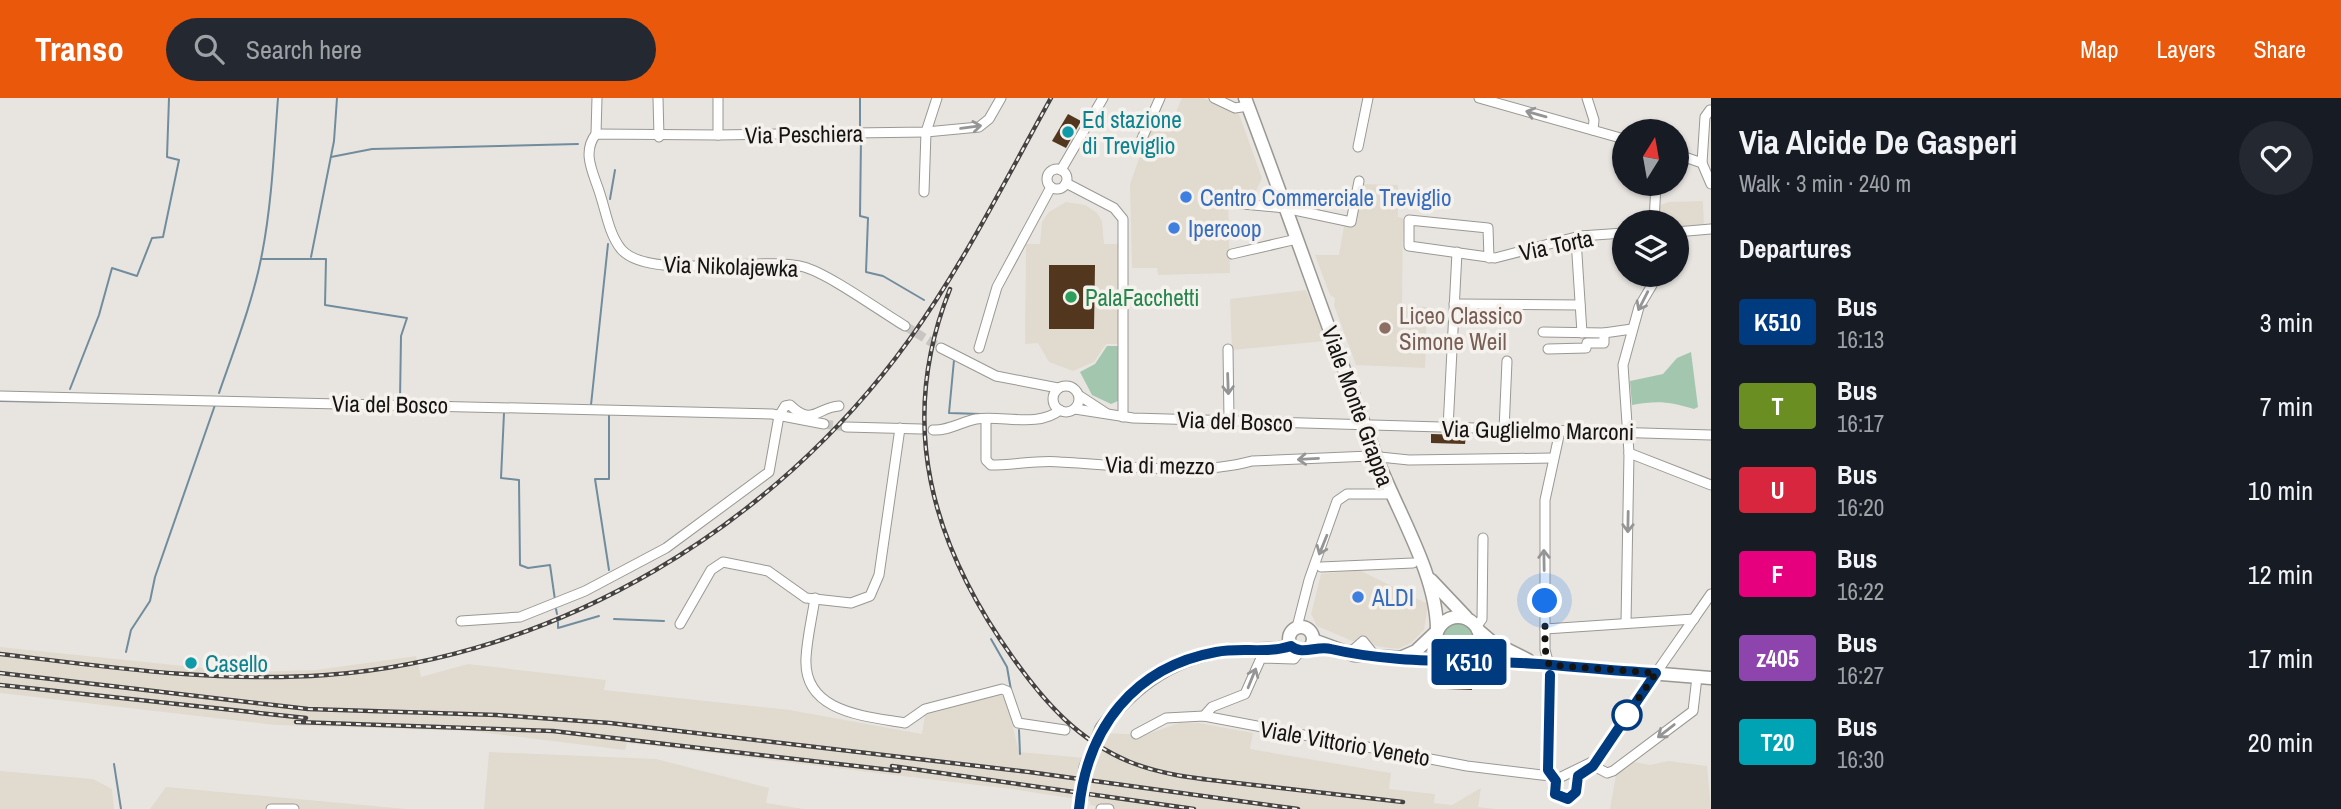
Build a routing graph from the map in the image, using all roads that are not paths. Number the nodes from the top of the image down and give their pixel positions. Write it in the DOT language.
graph roads {
  1 [pos="597,98"];
  2 [pos="658,98"];
  3 [pos="718,98"];
  4 [pos="937,98"];
  5 [pos="1001,98"];
  6 [pos="1103,98"];
  7 [pos="1160,98"];
  8 [pos="1214,98"];
  9 [pos="1368,98"];
  10 [pos="1479,98"];
  11 [pos="1587,98"];
  12 [pos="1246,102"];
  13 [pos="1710,110"];
  14 [pos="1593,130"];
  15 [pos="926,132"];
  16 [pos="718,135"];
  17 [pos="595,136"];
  18 [pos="659,136"];
  19 [pos="1612,136"];
  20 [pos="1140,143"];
  21 [pos="1358,147"];
  22 [pos="1689,158"];
  23 [pos="1702,163"];
  24 [pos="1061,170"];
  25 [pos="1359,181"];
  26 [pos="1066,183"];
  27 [pos="1711,184"];
  28 [pos="1051,187"];
  29 [pos="924,192"];
  30 [pos="1232,203"];
  31 [pos="1285,208"];
  32 [pos="1711,229"];
  33 [pos="1689,231"];
  34 [pos="1612,234"];
  35 [pos="1297,239"];
  36 [pos="1576,239"];
  37 [pos="1457,253"];
  38 [pos="1232,254"];
  39 [pos="1489,258"];
  40 [pos="1651,287"];
  41 [pos="1454,304"];
  42 [pos="1580,305"];
  43 [pos="905,326"];
  44 [pos="1632,329"];
  45 [pos="1543,332"];
  46 [pos="1582,332"];
  47 [pos="1604,333"];
  48 [pos="941,348"];
  49 [pos="979,348"];
  50 [pos="1228,349"];
  51 [pos="1548,349"];
  52 [pos="1507,361"];
  53 [pos="1034,385"];
  54 [pos="1058,388"];
  55 [pos="0,396"];
  56 [pos="1080,396"];
  57 [pos="1056,405"];
  58 [pos="839,406"];
  59 [pos="1075,409"];
  60 [pos="1106,413"];
  61 [pos="779,415"];
  62 [pos="1123,417"];
  63 [pos="986,419"];
  64 [pos="1229,420"];
  65 [pos="824,424"];
  66 [pos="1365,425"];
  67 [pos="846,426"];
  68 [pos="900,428"];
  69 [pos="1448,428"];
  70 [pos="921,429"];
  71 [pos="933,430"];
  72 [pos="1504,430"];
  73 [pos="1560,431"];
  74 [pos="1628,433"];
  75 [pos="1711,435"];
  76 [pos="1629,453"];
  77 [pos="1376,457"];
  78 [pos="1553,458"];
  79 [pos="1711,485"];
  80 [pos="1391,494"];
  81 [pos="1483,538"];
  82 [pos="1413,563"];
  83 [pos="1321,567"];
  84 [pos="1424,571"];
  85 [pos="1711,594"];
  86 [pos="815,598"];
  87 [pos="1694,619"];
  88 [pos="461,621"];
  89 [pos="680,624"];
  90 [pos="1626,624"];
  91 [pos="1475,626"];
  92 [pos="1545,629"];
  93 [pos="1437,631"];
  94 [pos="1297,643"];
  95 [pos="1396,659"];
  96 [pos="1456,661"];
  97 [pos="1543,664"];
  98 [pos="1656,673"];
  99 [pos="1704,677"];
  100 [pos="1204,716"];
  101 [pos="1065,730"];
  102 [pos="1136,734"];
  103 [pos="1594,763"];
  104 [pos="1557,778"];
  105 [pos="1577,789"];
  106 [pos="1079,805"];
  107 [pos="271,809"];
  108 [pos="294,809"];
  109 [pos="1101,809"];
  110 [pos="1109,809"];
  1 -- 17 [label="street, Via Nikolajewka"];
  2 -- 18 [label="street"];
  3 -- 16 [label="street"];
  4 -- 15 [label="street"];
  15 -- 5 [label="street, Via Peschiera, one-way"];
  6 -- 24 [label="street"];
  7 -- 20 [label="street"];
  8 -- 12 [label="street"];
  9 -- 21 [label="street"];
  14 -- 10 [label="street, one-way"];
  11 -- 14 [label="street"];
  12 -- 31 [label="main road, Viale Monte Grappa"];
  13 -- 23 [label="street"];
  14 -- 19 [label="street"];
  15 -- 16 [label="street, Via Peschiera"];
  15 -- 29 [label="street"];
  16 -- 18 [label="street, Via Peschiera"];
  17 -- 18 [label="street, Via Peschiera"];
  17 -- 43 [label="street, Via Nikolajewka"];
  22 -- 23 [label="street"];
  23 -- 27 [label="street"];
  24 -- 26 [label="street"];
  24 -- 28 [label="street"];
  25 -- 31 [label="street"];
  26 -- 28 [label="street"];
  26 -- 62 [label="street"];
  28 -- 49 [label="street"];
  30 -- 31 [label="street"];
  31 -- 35 [label="main road, Viale Monte Grappa"];
  32 -- 33 [label="street"];
  34 -- 36 [label="street, Via Torta"];
  35 -- 38 [label="street"];
  35 -- 66 [label="main road, Viale Monte Grappa"];
  36 -- 39 [label="street, Via Torta"];
  36 -- 42 [label="street"];
  37 -- 39 [label="street, Via Torta"];
  37 -- 39 [label="street, Via Torta"];
  37 -- 41 [label="street"];
  40 -- 44 [label="street, one-way"];
  41 -- 42 [label="street"];
  41 -- 69 [label="street"];
  42 -- 46 [label="street"];
  44 -- 47 [label="street"];
  44 -- 74 [label="street"];
  45 -- 46 [label="street"];
  46 -- 47 [label="street"];
  47 -- 51 [label="street"];
  48 -- 53 [label="street"];
  50 -- 64 [label="street, one-way"];
  52 -- 72 [label="street"];
  53 -- 54 [label="street"];
  53 -- 57 [label="street"];
  54 -- 56 [label="street, Via del Bosco"];
  54 -- 57 [label="street"];
  55 -- 61 [label="street, Via del Bosco"];
  56 -- 59 [label="street"];
  56 -- 60 [label="street, Via del Bosco"];
  57 -- 59 [label="street, Via del Bosco"];
  57 -- 63 [label="street"];
  58 -- 61 [label="street, Via del Bosco"];
  59 -- 60 [label="street, Via del Bosco"];
  60 -- 62 [label="street, Via del Bosco"];
  61 -- 65 [label="street, Via del Bosco"];
  61 -- 88 [label="street"];
  62 -- 64 [label="street, Via del Bosco"];
  63 -- 71 [label="street"];
  77 -- 63 [label="street, Via di mezzo, one-way"];
  64 -- 66 [label="street, Via del Bosco"];
  66 -- 69 [label="street, Via Guglielmo Marconi"];
  66 -- 77 [label="main road, Viale Monte Grappa"];
  67 -- 68 [label="street"];
  68 -- 70 [label="street"];
  68 -- 86 [label="street"];
  69 -- 72 [label="street, Via Guglielmo Marconi"];
  72 -- 73 [label="street, Via Guglielmo Marconi"];
  73 -- 74 [label="street, Via Guglielmo Marconi"];
  73 -- 78 [label="street"];
  74 -- 75 [label="street, Via Guglielmo Marconi"];
  74 -- 76 [label="street"];
  76 -- 79 [label="street"];
  76 -- 90 [label="street, one-way"];
  77 -- 78 [label="street, Via di mezzo"];
  77 -- 80 [label="main road, Viale Monte Grappa"];
  92 -- 78 [label="street, one-way"];
  80 -- 84 [label="main road, Viale Monte Grappa"];
  80 -- 94 [label="street, one-way"];
  81 -- 91 [label="street"];
  82 -- 83 [label="street"];
  84 -- 91 [label="main road, Viale Monte Grappa"];
  84 -- 93 [label="main road, Viale Monte Grappa"];
  85 -- 87 [label="street"];
  86 -- 89 [label="street"];
  86 -- 101 [label="street"];
  87 -- 90 [label="street"];
  87 -- 98 [label="street"];
  90 -- 92 [label="street"];
  91 -- 93 [label="main road"];
  91 -- 96 [label="main road"];
  91 -- 97 [label="main road, Viale Monte Grappa"];
  92 -- 97 [label="street"];
  93 -- 95 [label="main road"];
  93 -- 96 [label="main road"];
  94 -- 95 [label="main road, Viale Monte Grappa"];
  100 -- 94 [label="street, one-way"];
  94 -- 106 [label="main road, Viale Monte Grappa, bridge"];
  95 -- 96 [label="main road, Viale Monte Grappa"];
  96 -- 97 [label="main road, Viale Monte Grappa"];
  97 -- 98 [label="main road, Viale Monte Grappa"];
  97 -- 104 [label="street"];
  98 -- 99 [label="main road, Viale Monte Grappa"];
  98 -- 103 [label="street"];
  99 -- 103 [label="street, one-way"];
  100 -- 102 [label="street, Viale Vittorio Veneto"];
  100 -- 104 [label="street, Viale Vittorio Veneto"];
  103 -- 104 [label="street"];
  103 -- 105 [label="street"];
  104 -- 105 [label="street"];
  104 -- 105 [label="street"];
  107 -- 108 [label="street"];
  109 -- 110 [label="street"];
}
